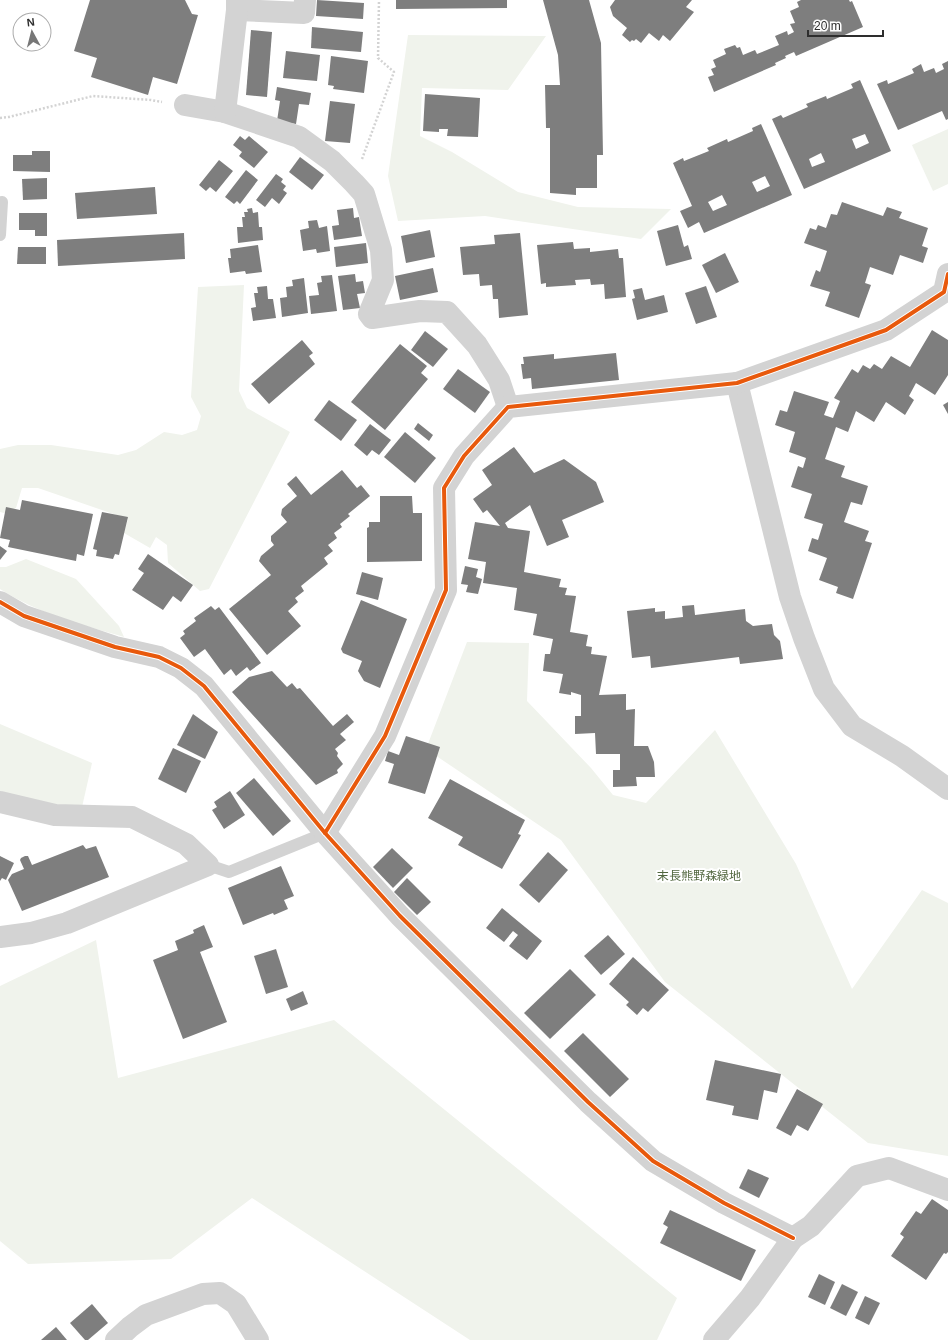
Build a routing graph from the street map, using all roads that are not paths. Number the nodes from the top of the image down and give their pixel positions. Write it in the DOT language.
graph roads {
  1 [pos="305,0"];
  2 [pos="237,5"];
  3 [pos="185,105"];
  4 [pos="225,112"];
  5 [pos="2,202"];
  6 [pos="0,235"];
  7 [pos="948,274"];
  8 [pos="737,382"];
  9 [pos="508,406"];
  10 [pos="0,602"];
  11 [pos="948,789"];
  12 [pos="0,802"];
  13 [pos="325,833"];
  14 [pos="208,865"];
  15 [pos="0,937"];
  16 [pos="948,1190"];
  17 [pos="793,1238"];
  18 [pos="116,1340"];
  19 [pos="258,1340"];
  20 [pos="714,1340"];
  1 -- 2 [label="street"];
  2 -- 4 [label="street"];
  3 -- 4 [label="street"];
  4 -- 9 [label="street"];
  5 -- 6 [label="lane"];
  7 -- 8 [label="street"];
  8 -- 9 [label="street"];
  8 -- 11 [label="street"];
  9 -- 13 [label="street"];
  10 -- 13 [label="street"];
  12 -- 14 [label="street"];
  13 -- 14 [label="lane"];
  13 -- 17 [label="street"];
  14 -- 15 [label="street"];
  16 -- 17 [label="street"];
  17 -- 20 [label="street"];
  18 -- 19 [label="street"];
}
